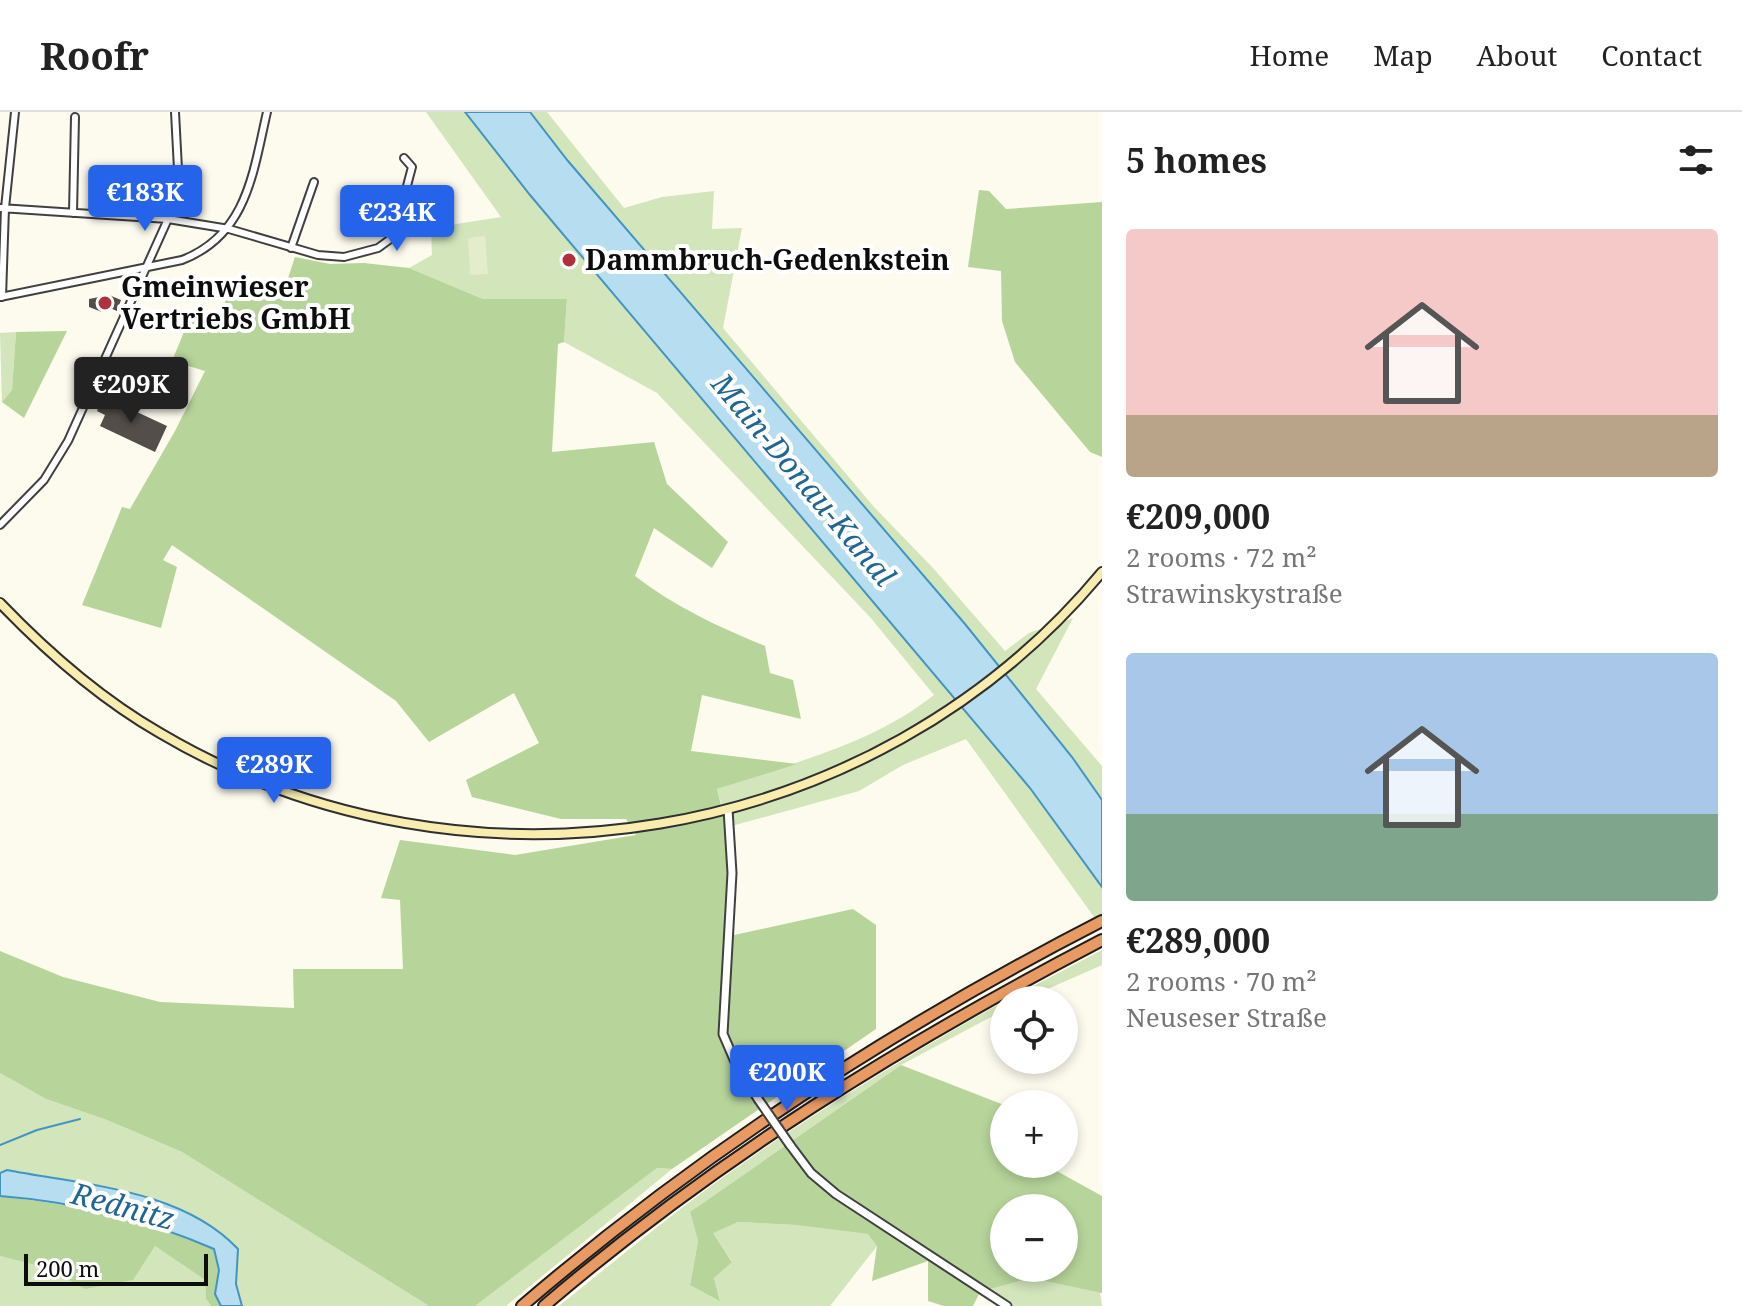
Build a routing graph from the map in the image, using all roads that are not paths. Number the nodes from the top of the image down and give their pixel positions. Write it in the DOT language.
graph roads {
  1 [pos="15,112"];
  2 [pos="175,112"];
  3 [pos="267,112"];
  4 [pos="75,117"];
  5 [pos="404,158"];
  6 [pos="314,182"];
  7 [pos="3,208"];
  8 [pos="73,213"];
  9 [pos="168,219"];
  10 [pos="229,229"];
  11 [pos="291,248"];
  12 [pos="146,267"];
  13 [pos="1,297"];
  14 [pos="0,525"];
  15 [pos="1102,572"];
  16 [pos="0,603"];
  17 [pos="728,809"];
  18 [pos="1102,921"];
  19 [pos="1102,940"];
  20 [pos="522,1306"];
  21 [pos="544,1306"];
  22 [pos="1007,1306"];
  1 -- 7 [label="street"];
  2 -- 9 [label="street"];
  3 -- 10 [label="street"];
  4 -- 8 [label="street"];
  5 -- 11 [label="street"];
  6 -- 11 [label="street"];
  7 -- 8 [label="street"];
  7 -- 13 [label="street"];
  8 -- 9 [label="street"];
  9 -- 10 [label="street"];
  9 -- 12 [label="street"];
  10 -- 11 [label="street"];
  10 -- 12 [label="street"];
  12 -- 13 [label="street"];
  12 -- 14 [label="street"];
  15 -- 17 [label="main road"];
  16 -- 17 [label="main road"];
  17 -- 22 [label="street, bridge"];
  18 -- 20 [label="highway"];
  19 -- 21 [label="highway"];
}
